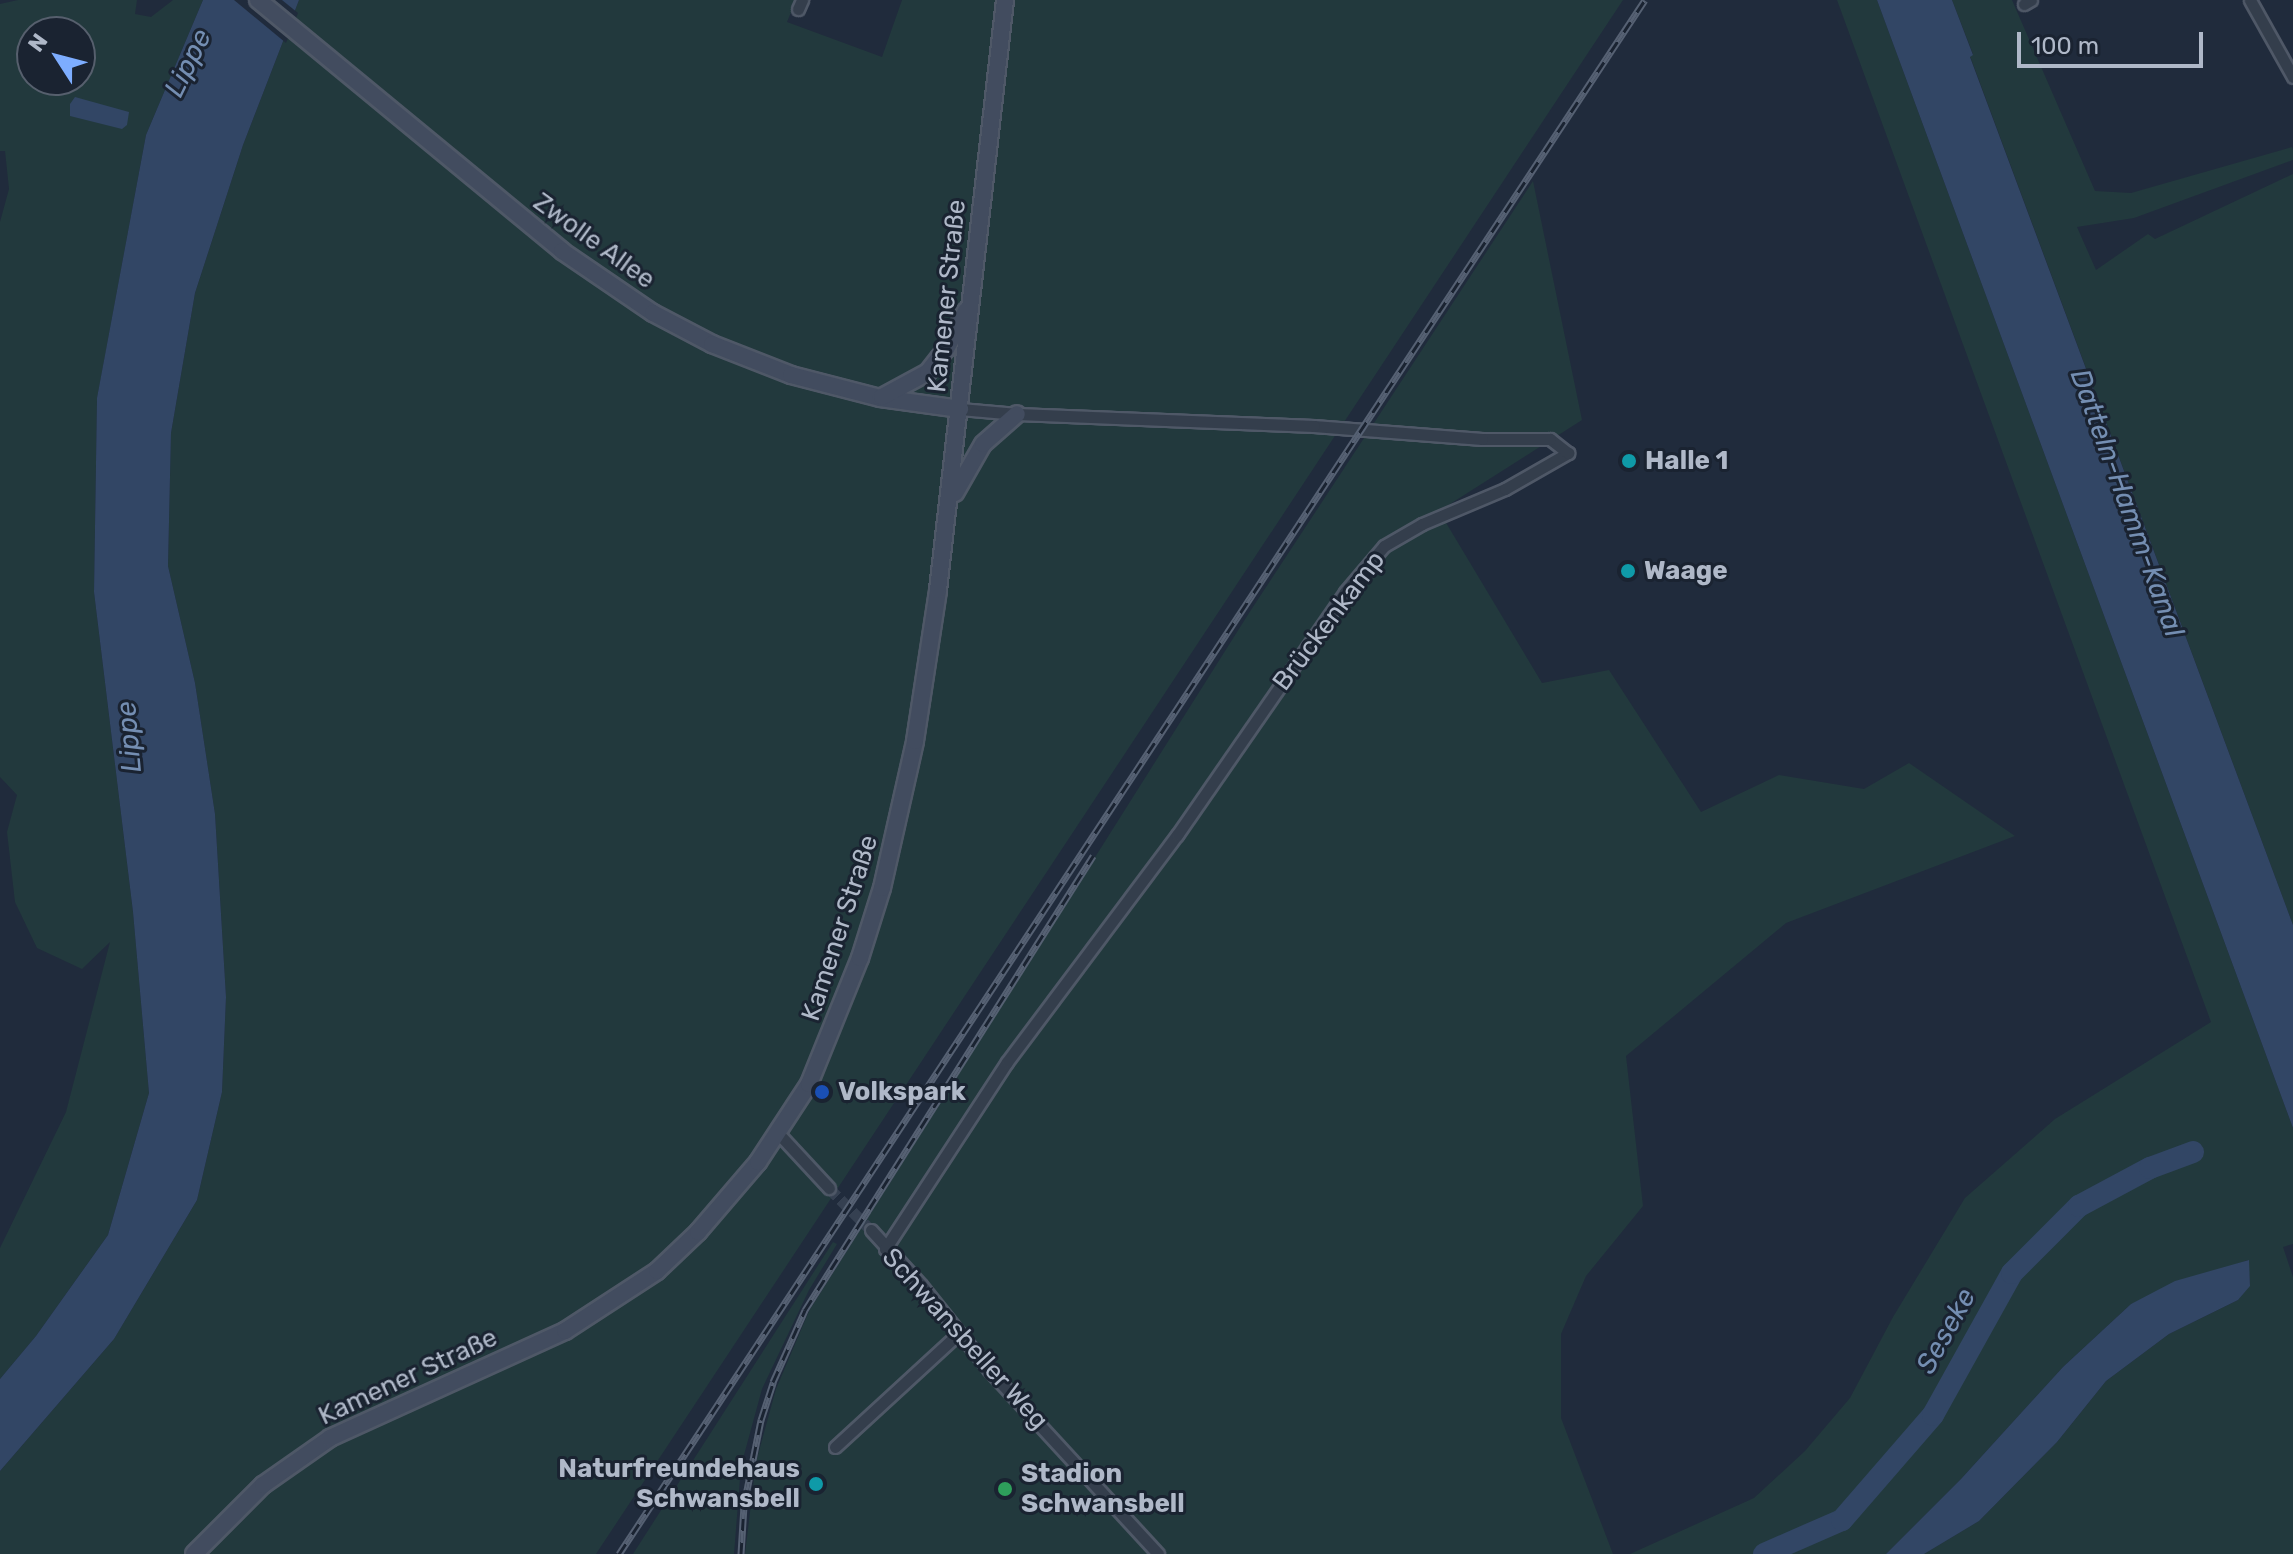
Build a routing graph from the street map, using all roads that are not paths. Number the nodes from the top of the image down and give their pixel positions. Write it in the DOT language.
graph roads {
  1 [pos="258,0"];
  2 [pos="1005,0"];
  3 [pos="2250,0"];
  4 [pos="2293,77"];
  5 [pos="970,303"];
  6 [pos="880,398"];
  7 [pos="960,409"];
  8 [pos="1017,414"];
  9 [pos="948,505"];
  10 [pos="778,1133"];
  11 [pos="829,1188"];
  12 [pos="871,1230"];
  13 [pos="885,1249"];
  14 [pos="958,1334"];
  15 [pos="835,1447"];
  16 [pos="194,1554"];
  17 [pos="1158,1554"];
  1 -- 6 [label="main road, Zwolle Allee"];
  2 -- 5 [label="main road, Kamener Straße"];
  3 -- 4 [label="street"];
  5 -- 6 [label="main road"];
  5 -- 7 [label="main road, Kamener Straße"];
  6 -- 7 [label="main road, Zwolle Allee"];
  7 -- 8 [label="street, Brückenkamp"];
  7 -- 9 [label="main road, Kamener Straße"];
  8 -- 9 [label="main road"];
  8 -- 13 [label="street, Brückenkamp"];
  9 -- 10 [label="main road, Kamener Straße"];
  10 -- 11 [label="street"];
  10 -- 16 [label="main road, Kamener Straße"];
  12 -- 13 [label="street, Schwansbeller Weg"];
  13 -- 14 [label="street, Schwansbeller Weg"];
  14 -- 15 [label="street"];
  14 -- 17 [label="street, Schwansbeller Weg"];
}
